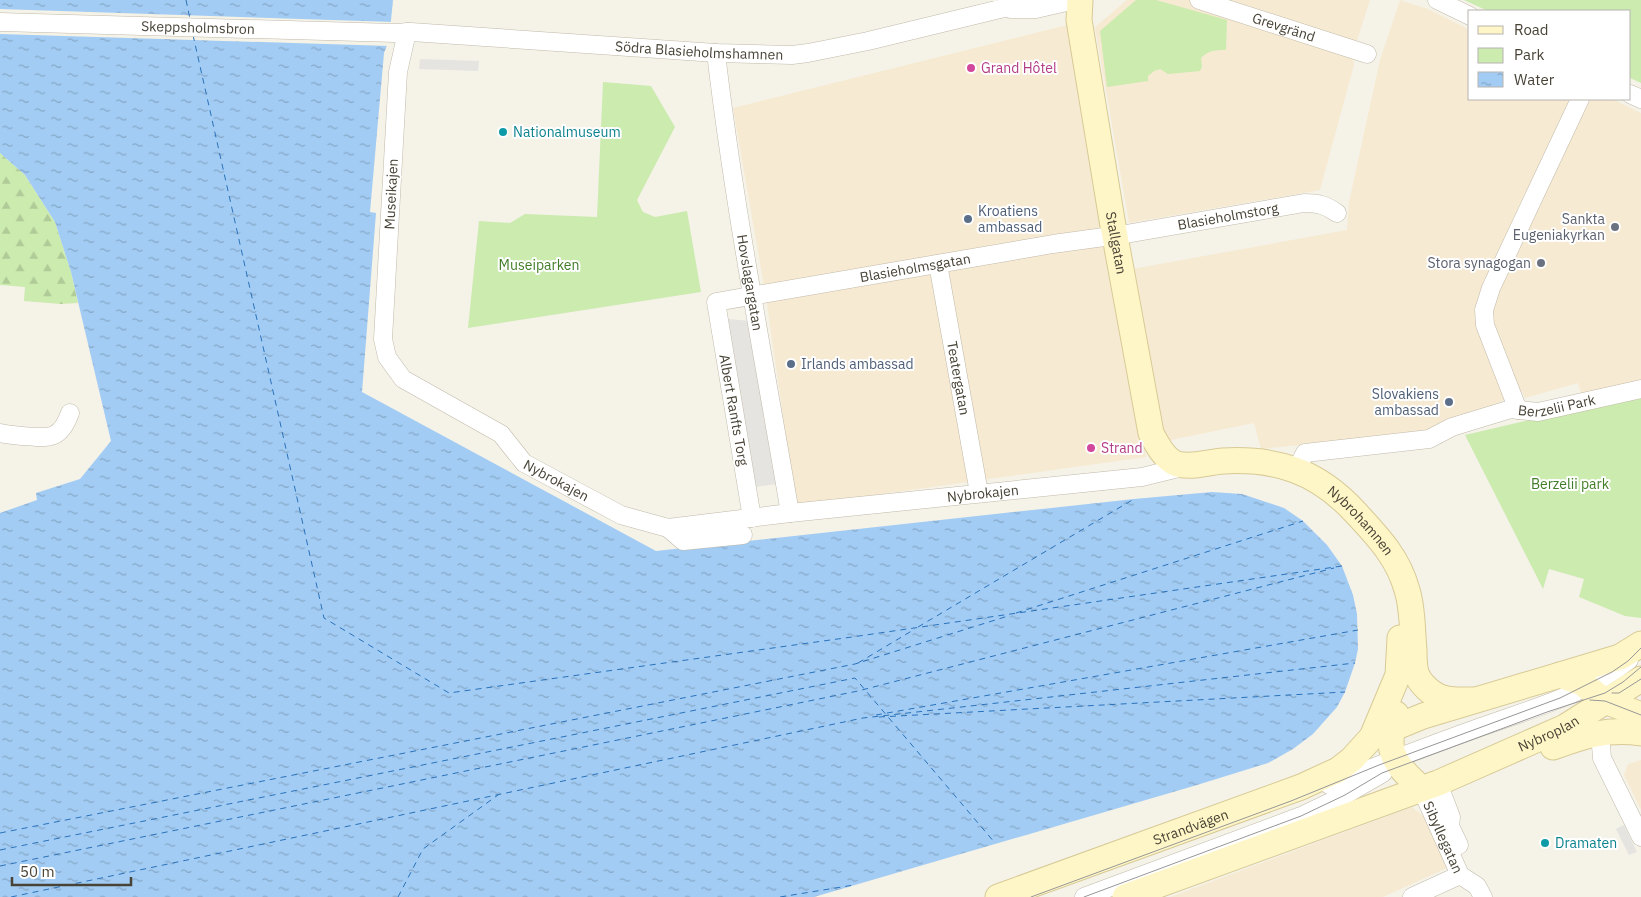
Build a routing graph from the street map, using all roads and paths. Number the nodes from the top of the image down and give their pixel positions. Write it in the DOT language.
graph roads {
  1 [pos="1025,0"];
  2 [pos="1076,0"];
  3 [pos="1080,0"];
  4 [pos="1199,0"];
  5 [pos="1437,0"];
  6 [pos="1000,9"];
  7 [pos="1468,15"];
  8 [pos="0,22"];
  9 [pos="401,33"];
  10 [pos="716,53"];
  11 [pos="1367,54"];
  12 [pos="1580,100"];
  13 [pos="1337,213"];
  14 [pos="1115,235"];
  15 [pos="938,264"];
  16 [pos="753,296"];
  17 [pos="716,302"];
  18 [pos="387,357"];
  19 [pos="1641,389"];
  20 [pos="1518,410"];
  21 [pos="70,413"];
  22 [pos="0,433"];
  23 [pos="1189,466"];
  24 [pos="1296,470"];
  25 [pos="979,493"];
  26 [pos="790,513"];
  27 [pos="752,518"];
  28 [pos="668,528"];
  29 [pos="1373,532"];
  30 [pos="743,535"];
  31 [pos="1641,646"];
  32 [pos="1641,667"];
  33 [pos="1641,679"];
  34 [pos="1584,690"];
  35 [pos="1473,700"];
  36 [pos="1641,715"];
  37 [pos="1383,732"];
  38 [pos="1600,732"];
  39 [pos="1641,733"];
  40 [pos="1397,763"];
  41 [pos="1429,785"];
  42 [pos="1641,837"];
  43 [pos="1465,878"];
  44 [pos="998,897"];
  45 [pos="1031,897"];
  46 [pos="1084,897"];
  47 [pos="1125,897"];
  48 [pos="1412,897"];
  49 [pos="1483,897"];
  1 -- 6 [label="street, Södra Blasieholmshamnen"];
  2 -- 6 [label="street, Södra Blasieholmshamnen"];
  3 -- 14 [label="street, Stallgatan"];
  4 -- 11 [label="street, Grevgränd"];
  5 -- 7 [label="street"];
  6 -- 10 [label="street, Södra Blasieholmshamnen"];
  8 -- 9 [label="street, Skeppsholmsbron"];
  9 -- 10 [label="street, Södra Blasieholmshamnen"];
  9 -- 18 [label="street, Museikajen"];
  10 -- 16 [label="street, Hovslagargatan"];
  12 -- 20 [label="street"];
  13 -- 14 [label="street, Blasieholmstorg"];
  14 -- 15 [label="street, Blasieholmsgatan"];
  14 -- 23 [label="street, Stallgatan"];
  15 -- 16 [label="street, Blasieholmsgatan"];
  15 -- 25 [label="street, Teatergatan"];
  16 -- 17 [label="street, Blasieholmsgatan"];
  16 -- 26 [label="street, Hovslagargatan"];
  17 -- 27 [label="street, Albert Ranfts Torg"];
  18 -- 28 [label="street, Nybrokajen"];
  19 -- 20 [label="street, Berzelii Park"];
  20 -- 24 [label="street, Berzelii Park"];
  21 -- 22 [label="street"];
  23 -- 24 [label="street, Nybrokajen"];
  23 -- 25 [label="street, Nybrokajen"];
  24 -- 29 [label="street, Nybrohamnen"];
  25 -- 26 [label="street, Nybrokajen"];
  26 -- 27 [label="street, Nybrokajen"];
  27 -- 28 [label="street, Nybrokajen"];
  28 -- 30 [label="street, Nybrokajen"];
  29 -- 35 [label="street"];
  29 -- 37 [label="street, Nybrohamnen"];
  31 -- 34 [label="street"];
  32 -- 34 [label="street"];
  33 -- 34 [label="street"];
  34 -- 35 [label="street"];
  34 -- 36 [label="street"];
  34 -- 40 [label="street, Nybroplan"];
  34 -- 40 [label="street, Nybroplan"];
  34 -- 41 [label="street, Nybroplan"];
  35 -- 37 [label="street"];
  37 -- 40 [label="street, Nybrohamnen"];
  37 -- 44 [label="street, Strandvägen"];
  38 -- 39 [label="street, Nybroplan"];
  38 -- 41 [label="street, Nybroplan"];
  38 -- 42 [label="street"];
  40 -- 41 [label="street"];
  40 -- 45 [label="street, Strandvägen"];
  40 -- 46 [label="street, Strandvägen"];
  41 -- 43 [label="street, Sibyllegatan"];
  41 -- 47 [label="street"];
  43 -- 48 [label="street"];
  43 -- 49 [label="street, Sibyllegatan"];
}
